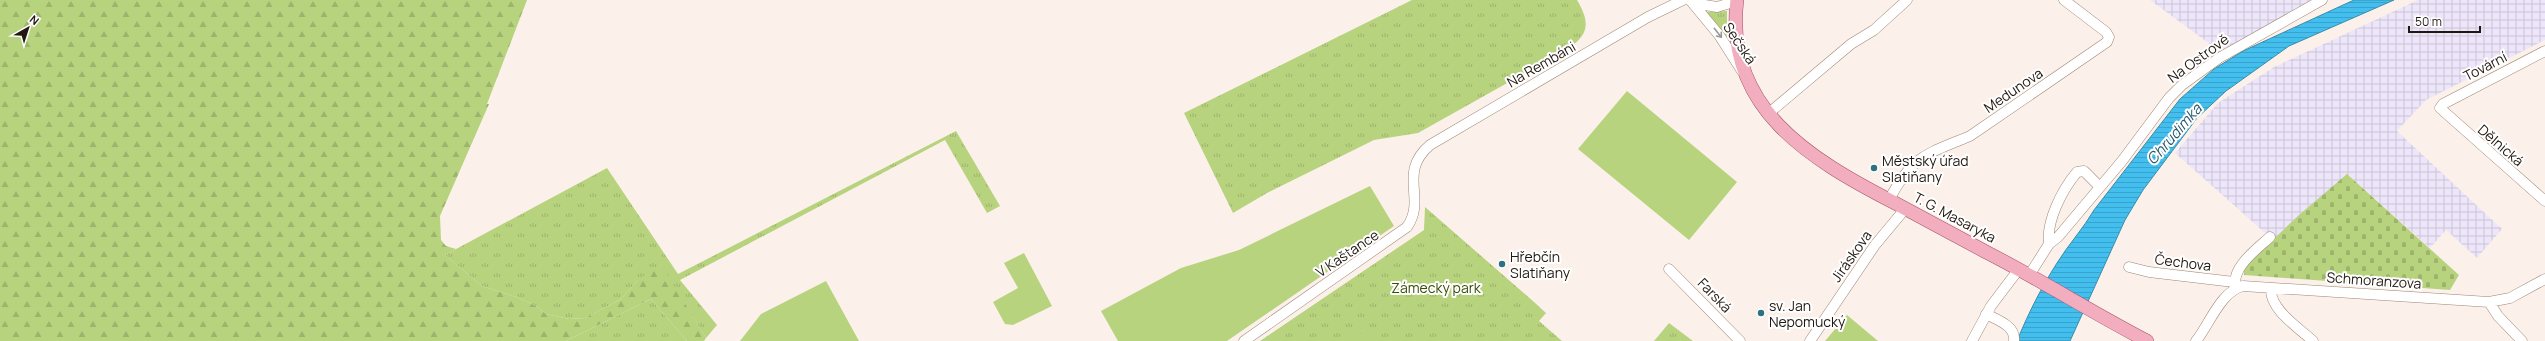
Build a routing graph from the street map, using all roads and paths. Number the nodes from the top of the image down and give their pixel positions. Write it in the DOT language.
graph roads {
  1 [pos="1682,0"];
  2 [pos="1737,0"];
  3 [pos="1907,0"];
  4 [pos="2064,0"];
  5 [pos="2322,0"];
  6 [pos="1691,2"];
  7 [pos="2545,51"];
  8 [pos="1760,100"];
  9 [pos="2440,108"];
  10 [pos="1769,113"];
  11 [pos="1418,159"];
  12 [pos="2100,187"];
  13 [pos="1889,200"];
  14 [pos="2545,202"];
  15 [pos="1906,209"];
  16 [pos="2270,237"];
  17 [pos="2049,244"];
  18 [pos="2129,267"];
  19 [pos="1669,269"];
  20 [pos="2028,273"];
  21 [pos="2545,280"];
  22 [pos="2235,285"];
  23 [pos="2271,288"];
  24 [pos="2489,302"];
  25 [pos="1986,314"];
  26 [pos="2211,320"];
  27 [pos="2116,324"];
  28 [pos="1244,341"];
  29 [pos="1740,341"];
  30 [pos="1810,341"];
  31 [pos="1972,341"];
  32 [pos="2014,341"];
  33 [pos="2138,341"];
  34 [pos="2147,341"];
  35 [pos="2196,341"];
  36 [pos="2201,341"];
  37 [pos="2313,341"];
  38 [pos="2522,341"];
  1 -- 11 [label="street, Na Rembáni"];
  2 -- 6 [label="street, Sečská"];
  2 -- 8 [label="main road, T. G. Masaryka"];
  3 -- 10 [label="street"];
  4 -- 13 [label="street, Medunova"];
  5 -- 12 [label="street, Na Ostrově"];
  6 -- 8 [label="street, Sečská, one-way"];
  7 -- 9 [label="street, Tovární"];
  8 -- 10 [label="main road, T. G. Masaryka"];
  9 -- 14 [label="street, Dělnická"];
  10 -- 13 [label="main road, T. G. Masaryka"];
  11 -- 28 [label="street, V Kaštance"];
  12 -- 17 [label="street, Na Ostrově"];
  12 -- 17 [label="street"];
  13 -- 15 [label="main road, T. G. Masaryka"];
  15 -- 20 [label="main road, T. G. Masaryka"];
  15 -- 30 [label="street, Jiráskova"];
  16 -- 22 [label="street"];
  17 -- 20 [label="street, Na Ostrově"];
  18 -- 22 [label="street, Čechova"];
  19 -- 29 [label="street, Farská"];
  20 -- 25 [label="street, Na Ostrově"];
  20 -- 27 [label="main road, T. G. Masaryka"];
  21 -- 24 [label="street, Schmoranzova"];
  22 -- 23 [label="street, Schmoranzova"];
  22 -- 26 [label="street"];
  23 -- 24 [label="street, Schmoranzova"];
  23 -- 37 [label="street"];
  24 -- 38 [label="street"];
  25 -- 31 [label="street, Na Ostrově"];
  25 -- 32 [label="street"];
  26 -- 35 [label="street"];
  26 -- 36 [label="street"];
  27 -- 33 [label="main road, T. G. Masaryka"];
  27 -- 34 [label="main road, T. G. Masaryka"];
}
